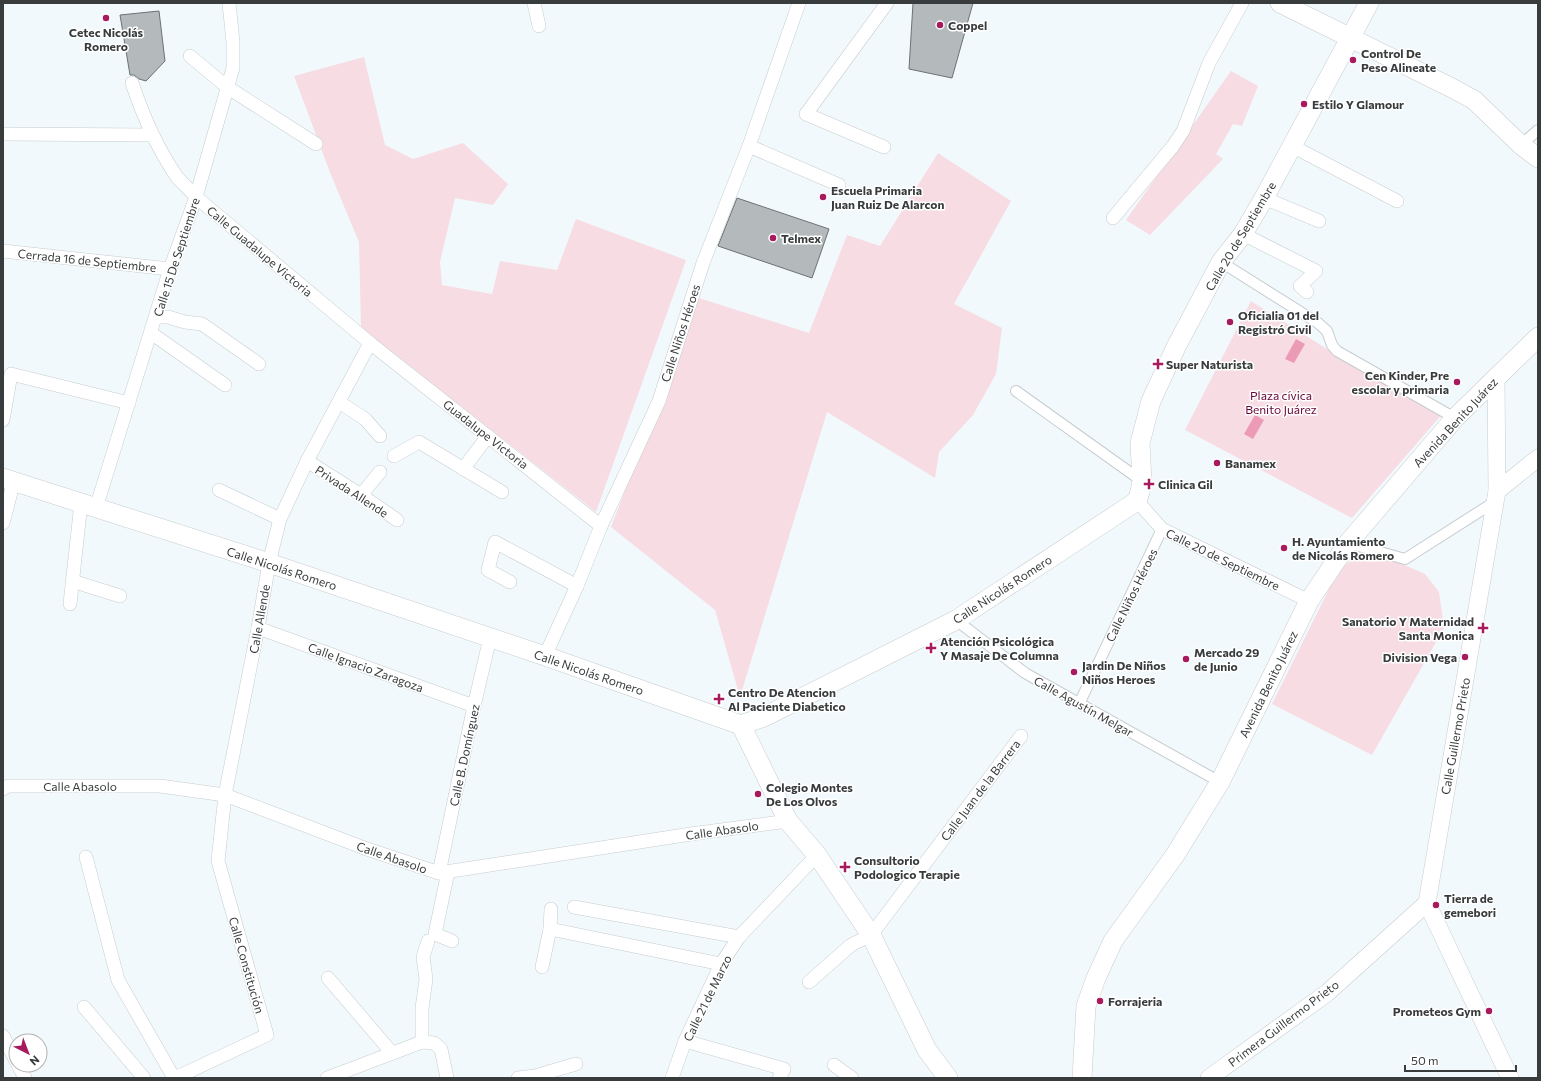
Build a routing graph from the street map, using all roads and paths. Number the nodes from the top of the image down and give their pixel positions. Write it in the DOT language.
graph roads {
  1 [pos="229,3"];
  2 [pos="534,3"];
  3 [pos="799,3"];
  4 [pos="887,3"];
  5 [pos="1242,3"];
  6 [pos="1280,3"];
  7 [pos="1369,3"];
  8 [pos="539,26"];
  9 [pos="1351,37"];
  10 [pos="190,56"];
  11 [pos="132,83"];
  12 [pos="228,87"];
  13 [pos="1538,130"];
  14 [pos="3,134"];
  15 [pos="152,135"];
  16 [pos="316,144"];
  17 [pos="1521,145"];
  18 [pos="749,146"];
  19 [pos="1292,146"];
  20 [pos="884,147"];
  21 [pos="1538,158"];
  22 [pos="839,185"];
  23 [pos="196,197"];
  24 [pos="1264,198"];
  25 [pos="1397,201"];
  26 [pos="1113,218"];
  27 [pos="1319,221"];
  28 [pos="1243,234"];
  29 [pos="3,251"];
  30 [pos="1221,262"];
  31 [pos="170,270"];
  32 [pos="1307,292"];
  33 [pos="156,317"];
  34 [pos="150,333"];
  35 [pos="1538,336"];
  36 [pos="370,343"];
  37 [pos="259,364"];
  38 [pos="1496,377"];
  39 [pos="225,386"];
  40 [pos="1016,391"];
  41 [pos="339,402"];
  42 [pos="129,403"];
  43 [pos="1455,418"];
  44 [pos="3,420"];
  45 [pos="380,436"];
  46 [pos="488,436"];
  47 [pos="394,456"];
  48 [pos="1538,458"];
  49 [pos="307,461"];
  50 [pos="463,469"];
  51 [pos="380,472"];
  52 [pos="9,479"];
  53 [pos="1142,481"];
  54 [pos="219,490"];
  55 [pos="502,492"];
  56 [pos="361,495"];
  57 [pos="1496,496"];
  58 [pos="1137,501"];
  59 [pos="88,505"];
  60 [pos="280,519"];
  61 [pos="397,520"];
  62 [pos="3,523"];
  63 [pos="601,526"];
  64 [pos="1162,529"];
  65 [pos="1348,543"];
  66 [pos="269,563"];
  67 [pos="72,581"];
  68 [pos="510,582"];
  69 [pos="577,586"];
  70 [pos="120,596"];
  71 [pos="1309,601"];
  72 [pos="70,604"];
  73 [pos="956,620"];
  74 [pos="258,628"];
  75 [pos="490,638"];
  76 [pos="545,656"];
  77 [pos="1079,704"];
  78 [pos="474,706"];
  79 [pos="741,725"];
  80 [pos="1021,736"];
  81 [pos="1220,782"];
  82 [pos="3,789"];
  83 [pos="225,795"];
  84 [pos="788,821"];
  85 [pos="817,855"];
  86 [pos="86,858"];
  87 [pos="444,873"];
  88 [pos="1427,903"];
  89 [pos="574,907"];
  90 [pos="551,909"];
  91 [pos="550,929"];
  92 [pos="871,935"];
  93 [pos="739,937"];
  94 [pos="428,941"];
  95 [pos="452,941"];
  96 [pos="721,964"];
  97 [pos="542,967"];
  98 [pos="328,978"];
  99 [pos="809,982"];
  100 [pos="84,1007"];
  101 [pos="3,1036"];
  102 [pos="685,1041"];
  103 [pos="422,1042"];
  104 [pos="8,1046"];
  105 [pos="392,1053"];
  106 [pos="576,1064"];
  107 [pos="834,1065"];
  108 [pos="144,1078"];
  109 [pos="174,1078"];
  110 [pos="327,1078"];
  111 [pos="447,1078"];
  112 [pos="518,1078"];
  113 [pos="672,1078"];
  114 [pos="779,1078"];
  115 [pos="852,1078"];
  116 [pos="948,1078"];
  117 [pos="1082,1078"];
  118 [pos="1209,1078"];
  119 [pos="1510,1078"];
  1 -- 12 [label="street, Calle 15 De Septiembre"];
  2 -- 8 [label="street"];
  3 -- 18 [label="street, Calle Niños Héroes"];
  4 -- 20 [label="street"];
  5 -- 26 [label="street"];
  6 -- 9 [label="main road"];
  7 -- 9 [label="main road, Calle 20 de Septiembre"];
  9 -- 17 [label="main road"];
  9 -- 19 [label="main road, Calle 20 de Septiembre"];
  10 -- 12 [label="street"];
  11 -- 15 [label="street, Calle Guadalupe Victoria"];
  12 -- 16 [label="street"];
  12 -- 23 [label="street, Calle 15 De Septiembre"];
  13 -- 17 [label="street"];
  14 -- 15 [label="street"];
  15 -- 23 [label="street, Calle Guadalupe Victoria"];
  17 -- 21 [label="main road"];
  18 -- 22 [label="street"];
  18 -- 63 [label="street, Calle Niños Héroes"];
  19 -- 24 [label="main road, Calle 20 de Septiembre"];
  19 -- 25 [label="street"];
  23 -- 31 [label="street, Calle 15 De Septiembre"];
  23 -- 36 [label="street, Calle Guadalupe Victoria"];
  24 -- 27 [label="street"];
  24 -- 28 [label="main road, Calle 20 de Septiembre"];
  28 -- 30 [label="main road, Calle 20 de Septiembre"];
  28 -- 32 [label="street"];
  29 -- 31 [label="street, Cerrada 16 de Septiembre"];
  30 -- 43 [label="street"];
  30 -- 53 [label="main road, Calle 20 de Septiembre"];
  31 -- 33 [label="street, Calle 15 De Septiembre"];
  33 -- 34 [label="street, Calle 15 De Septiembre"];
  33 -- 37 [label="street"];
  34 -- 39 [label="street"];
  34 -- 42 [label="street, Calle 15 De Septiembre"];
  35 -- 38 [label="main road, Avenida Benito Juárez"];
  36 -- 41 [label="street, Calle Allende"];
  36 -- 46 [label="street, Guadalupe Victoria"];
  38 -- 43 [label="main road, Avenida Benito Juárez"];
  38 -- 57 [label="street, Calle Guillermo Prieto"];
  40 -- 53 [label="street"];
  41 -- 45 [label="street"];
  41 -- 49 [label="street, Calle Allende"];
  42 -- 44 [label="street"];
  42 -- 59 [label="street, Calle 15 De Septiembre"];
  43 -- 65 [label="main road, Avenida Benito Juárez"];
  46 -- 50 [label="street"];
  46 -- 63 [label="street, Guadalupe Victoria"];
  47 -- 50 [label="street"];
  48 -- 57 [label="street"];
  49 -- 56 [label="street, Privada Allende"];
  49 -- 60 [label="street, Calle Allende"];
  50 -- 55 [label="street"];
  51 -- 56 [label="street"];
  52 -- 59 [label="main road, Calle Nicolás Romero"];
  52 -- 62 [label="street"];
  53 -- 58 [label="main road, Calle 20 de Septiembre"];
  54 -- 60 [label="street"];
  56 -- 61 [label="street, Privada Allende"];
  57 -- 65 [label="street"];
  57 -- 88 [label="street, Calle Guillermo Prieto"];
  58 -- 64 [label="street, Calle 20 de Septiembre"];
  58 -- 73 [label="main road, Calle Nicolás Romero"];
  59 -- 66 [label="main road, Calle Nicolás Romero"];
  59 -- 67 [label="street, Calle 15 De Septiembre"];
  60 -- 66 [label="street, Calle Allende"];
  63 -- 69 [label="street, Calle Niños Héroes"];
  64 -- 71 [label="street, Calle 20 de Septiembre"];
  64 -- 77 [label="street, Calle Niños Héroes"];
  65 -- 71 [label="main road, Avenida Benito Juárez"];
  66 -- 74 [label="street, Calle Allende"];
  66 -- 75 [label="main road, Calle Nicolás Romero"];
  67 -- 70 [label="street"];
  67 -- 72 [label="street, Calle 15 De Septiembre"];
  68 -- 69 [label="street"];
  69 -- 76 [label="street, Calle Niños Héroes"];
  71 -- 81 [label="main road, Avenida Benito Juárez"];
  73 -- 77 [label="street, Calle Agustín Melgar"];
  73 -- 79 [label="main road, Calle Nicolás Romero"];
  74 -- 78 [label="street, Calle Ignacio Zaragoza"];
  74 -- 83 [label="street, Calle Allende"];
  75 -- 76 [label="main road, Calle Nicolás Romero"];
  75 -- 78 [label="street, Calle B. Domínguez"];
  76 -- 79 [label="main road, Calle Nicolás Romero"];
  77 -- 81 [label="street, Calle Agustín Melgar"];
  78 -- 87 [label="street, Calle B. Domínguez"];
  79 -- 84 [label="main road"];
  80 -- 92 [label="street, Calle Juan de la Barrera"];
  81 -- 117 [label="main road, Avenida Benito Juárez"];
  82 -- 83 [label="street, Calle Abasolo"];
  83 -- 87 [label="street, Calle Abasolo"];
  83 -- 109 [label="street, Calle Constitución"];
  84 -- 85 [label="main road"];
  84 -- 87 [label="street, Calle Abasolo"];
  85 -- 92 [label="main road"];
  85 -- 93 [label="street, Calle 21 de Marzo"];
  86 -- 109 [label="street"];
  87 -- 95 [label="street, Calle B. Domínguez"];
  88 -- 118 [label="street, Primera Guillermo Prieto"];
  88 -- 119 [label="street"];
  89 -- 93 [label="street"];
  90 -- 91 [label="street"];
  91 -- 96 [label="street"];
  91 -- 97 [label="street"];
  92 -- 99 [label="street, Calle Juan de la Barrera"];
  92 -- 116 [label="main road"];
  93 -- 96 [label="street, Calle 21 de Marzo"];
  94 -- 103 [label="street"];
  96 -- 102 [label="street, Calle 21 de Marzo"];
  98 -- 105 [label="street"];
  100 -- 108 [label="street"];
  101 -- 104 [label="street"];
  102 -- 113 [label="street, Calle 21 de Marzo"];
  102 -- 114 [label="street"];
  103 -- 105 [label="street"];
  103 -- 111 [label="street"];
  105 -- 110 [label="street"];
  106 -- 112 [label="street"];
  107 -- 115 [label="street"];
}
